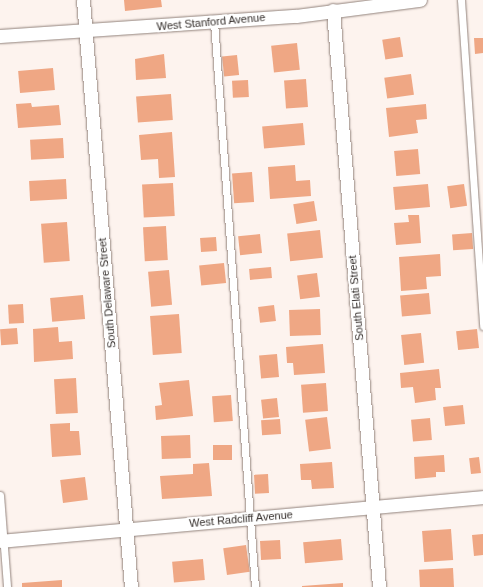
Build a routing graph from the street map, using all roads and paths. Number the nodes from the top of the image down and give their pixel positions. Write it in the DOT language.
graph roads {
  1 [pos="83,0"];
  2 [pos="420,0"];
  3 [pos="460,0"];
  4 [pos="333,10"];
  5 [pos="214,22"];
  6 [pos="86,31"];
  7 [pos="0,36"];
  8 [pos="483,326"];
  9 [pos="0,496"];
  10 [pos="483,497"];
  11 [pos="373,507"];
  12 [pos="250,518"];
  13 [pos="127,529"];
  14 [pos="2,540"];
  15 [pos="7,587"];
  16 [pos="131,587"];
  17 [pos="255,587"];
  18 [pos="379,587"];
  1 -- 6 [label="street, South Delaware Street"];
  2 -- 4 [label="street, West Stanford Avenue"];
  3 -- 8 [label="lane"];
  4 -- 5 [label="street, West Stanford Avenue"];
  4 -- 11 [label="street, South Elati Street"];
  5 -- 6 [label="street, West Stanford Avenue"];
  5 -- 12 [label="lane"];
  6 -- 7 [label="street, West Stanford Avenue"];
  6 -- 13 [label="street, South Delaware Street"];
  9 -- 14 [label="lane"];
  10 -- 11 [label="street, West Radcliff Avenue"];
  11 -- 12 [label="street, West Radcliff Avenue"];
  11 -- 18 [label="street, South Elati Street"];
  12 -- 13 [label="street, West Radcliff Avenue"];
  12 -- 17 [label="lane"];
  13 -- 14 [label="street, West Radcliff Avenue"];
  13 -- 16 [label="street, South Delaware Street"];
  14 -- 15 [label="lane"];
}
